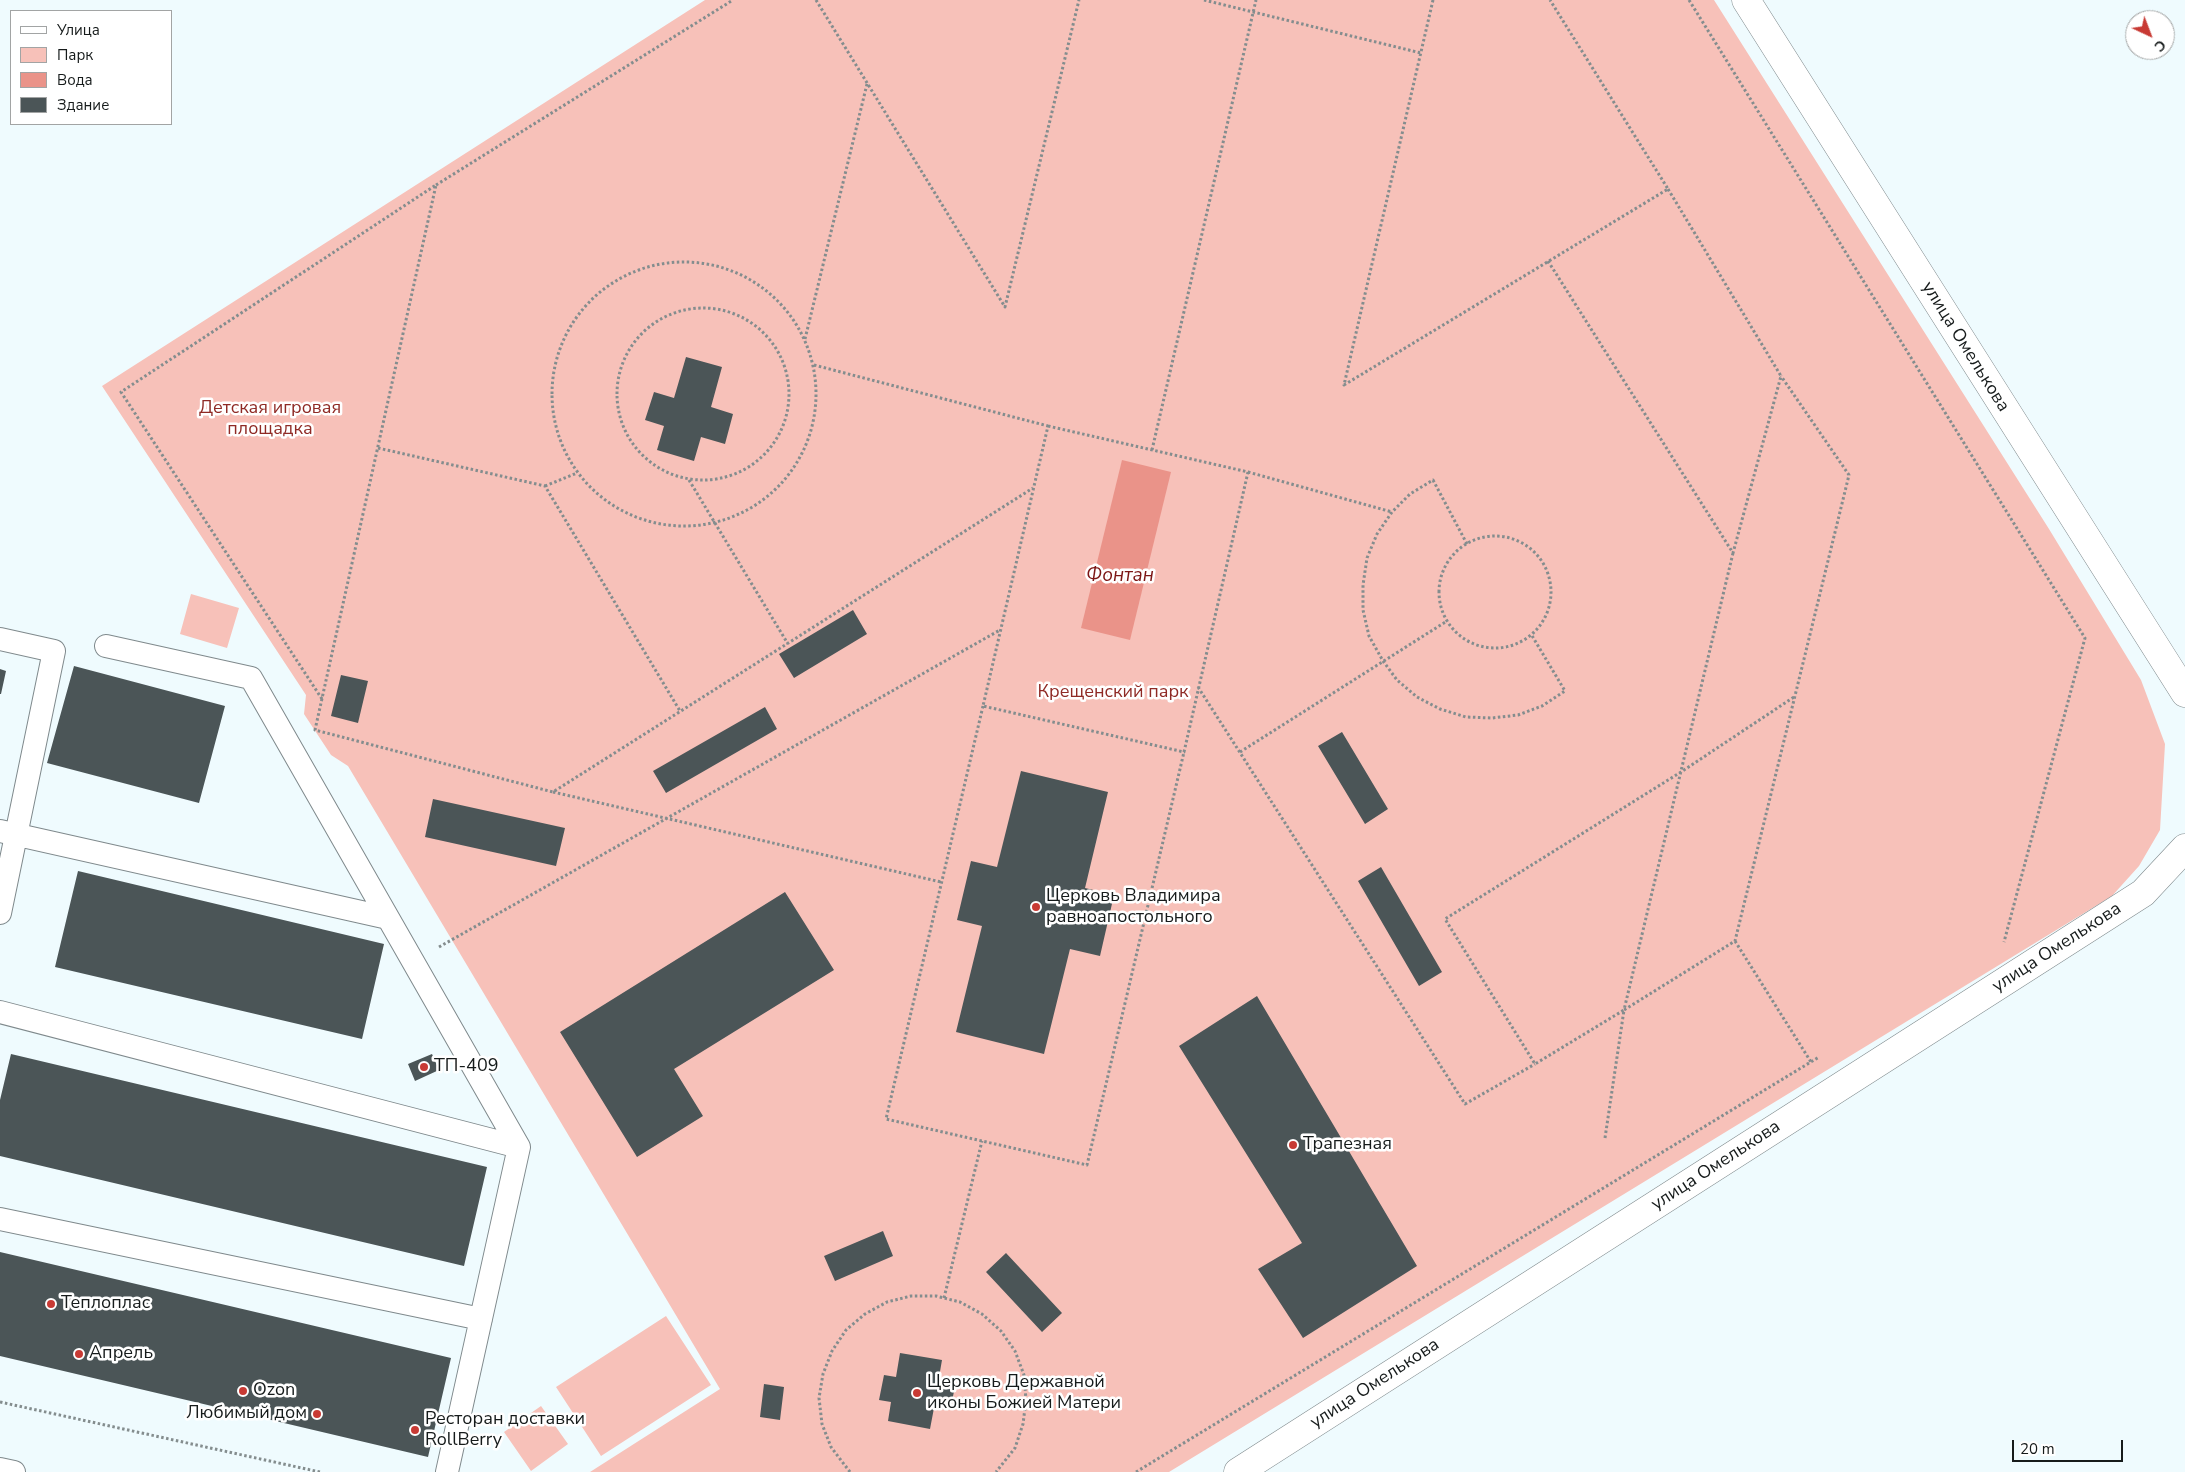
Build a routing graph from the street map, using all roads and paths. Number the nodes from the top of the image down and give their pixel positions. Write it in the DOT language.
graph roads {
  1 [pos="733,0"];
  2 [pos="816,0"];
  3 [pos="1079,0"];
  4 [pos="1204,0"];
  5 [pos="1256,0"];
  6 [pos="1433,0"];
  7 [pos="1550,0"];
  8 [pos="1688,0"];
  9 [pos="1746,0"];
  10 [pos="1253,13"];
  11 [pos="1421,53"];
  12 [pos="867,83"];
  13 [pos="436,185"];
  14 [pos="1668,189"];
  15 [pos="1548,261"];
  16 [pos="805,339"];
  17 [pos="814,365"];
  18 [pos="1781,376"];
  19 [pos="1048,426"];
  20 [pos="378,448"];
  21 [pos="1152,450"];
  22 [pos="1248,472"];
  23 [pos="577,473"];
  24 [pos="689,480"];
  25 [pos="545,486"];
  26 [pos="1033,488"];
  27 [pos="1392,512"];
  28 [pos="715,522"];
  29 [pos="1467,544"];
  30 [pos="1733,553"];
  31 [pos="1447,621"];
  32 [pos="1000,630"];
  33 [pos="1531,634"];
  34 [pos="0,639"];
  35 [pos="788,644"];
  36 [pos="106,646"];
  37 [pos="1383,661"];
  38 [pos="1198,687"];
  39 [pos="2185,693"];
  40 [pos="1794,697"];
  41 [pos="322,699"];
  42 [pos="983,706"];
  43 [pos="680,712"];
  44 [pos="1184,752"];
  45 [pos="1240,752"];
  46 [pos="1681,772"];
  47 [pos="553,792"];
  48 [pos="669,818"];
  49 [pos="8,833"];
  50 [pos="2185,848"];
  51 [pos="941,882"];
  52 [pos="0,913"];
  53 [pos="388,918"];
  54 [pos="1735,942"];
  55 [pos="2002,947"];
  56 [pos="413,962"];
  57 [pos="1624,1010"];
  58 [pos="0,1012"];
  59 [pos="1820,1057"];
  60 [pos="1812,1062"];
  61 [pos="1535,1064"];
  62 [pos="1605,1138"];
  63 [pos="982,1141"];
  64 [pos="519,1147"];
  65 [pos="0,1219"];
  66 [pos="944,1298"];
  67 [pos="480,1319"];
  68 [pos="0,1402"];
  69 [pos="0,1469"];
  70 [pos="14,1472"];
  71 [pos="320,1472"];
  72 [pos="447,1472"];
  73 [pos="850,1472"];
  74 [pos="996,1472"];
  75 [pos="1136,1472"];
  76 [pos="1238,1472"];
  1 -- 13 [label="path"];
  2 -- 12 [label="path"];
  3 -- 12 [label="path"];
  4 -- 10 [label="path"];
  5 -- 10 [label="path"];
  6 -- 11 [label="path"];
  7 -- 14 [label="path"];
  8 -- 55 [label="path"];
  9 -- 39 [label="street, улица Омелькова"];
  10 -- 11 [label="path"];
  10 -- 21 [label="path"];
  11 -- 15 [label="path"];
  12 -- 16 [label="path"];
  13 -- 20 [label="path"];
  13 -- 41 [label="path"];
  14 -- 15 [label="path"];
  14 -- 18 [label="path"];
  15 -- 30 [label="path"];
  16 -- 17 [label="path"];
  16 -- 23 [label="path"];
  17 -- 19 [label="path"];
  17 -- 28 [label="path"];
  18 -- 30 [label="path"];
  18 -- 40 [label="path"];
  19 -- 21 [label="path"];
  19 -- 26 [label="path"];
  20 -- 25 [label="path"];
  20 -- 41 [label="path"];
  21 -- 22 [label="path"];
  22 -- 27 [label="path"];
  22 -- 38 [label="path"];
  23 -- 25 [label="path"];
  23 -- 28 [label="path"];
  24 -- 24 [label="path"];
  24 -- 28 [label="path"];
  25 -- 43 [label="path"];
  26 -- 32 [label="path"];
  26 -- 35 [label="path"];
  27 -- 29 [label="path"];
  27 -- 37 [label="path"];
  28 -- 35 [label="path"];
  29 -- 31 [label="path"];
  29 -- 33 [label="path"];
  30 -- 46 [label="path"];
  31 -- 33 [label="path"];
  31 -- 37 [label="path"];
  32 -- 42 [label="path"];
  32 -- 48 [label="path"];
  33 -- 37 [label="path"];
  34 -- 49 [label="lane"];
  35 -- 43 [label="path"];
  36 -- 53 [label="lane"];
  37 -- 45 [label="path"];
  38 -- 44 [label="path"];
  38 -- 45 [label="path"];
  40 -- 46 [label="path"];
  40 -- 54 [label="path"];
  41 -- 47 [label="path"];
  42 -- 44 [label="path"];
  42 -- 51 [label="path"];
  43 -- 47 [label="path"];
  44 -- 63 [label="path"];
  45 -- 61 [label="path"];
  46 -- 57 [label="path"];
  46 -- 61 [label="path"];
  47 -- 48 [label="path"];
  48 -- 51 [label="path"];
  48 -- 56 [label="path"];
  49 -- 52 [label="lane"];
  49 -- 53 [label="lane"];
  50 -- 76 [label="street, улица Омелькова"];
  51 -- 63 [label="path"];
  53 -- 56 [label="lane"];
  54 -- 57 [label="path"];
  54 -- 60 [label="path"];
  56 -- 64 [label="lane"];
  57 -- 61 [label="path"];
  57 -- 62 [label="path"];
  58 -- 64 [label="lane"];
  59 -- 60 [label="path"];
  60 -- 75 [label="path"];
  63 -- 66 [label="path"];
  64 -- 67 [label="lane"];
  65 -- 67 [label="lane"];
  66 -- 73 [label="path"];
  66 -- 74 [label="path"];
  67 -- 72 [label="lane"];
  68 -- 71 [label="path"];
  69 -- 70 [label="lane"];
}
